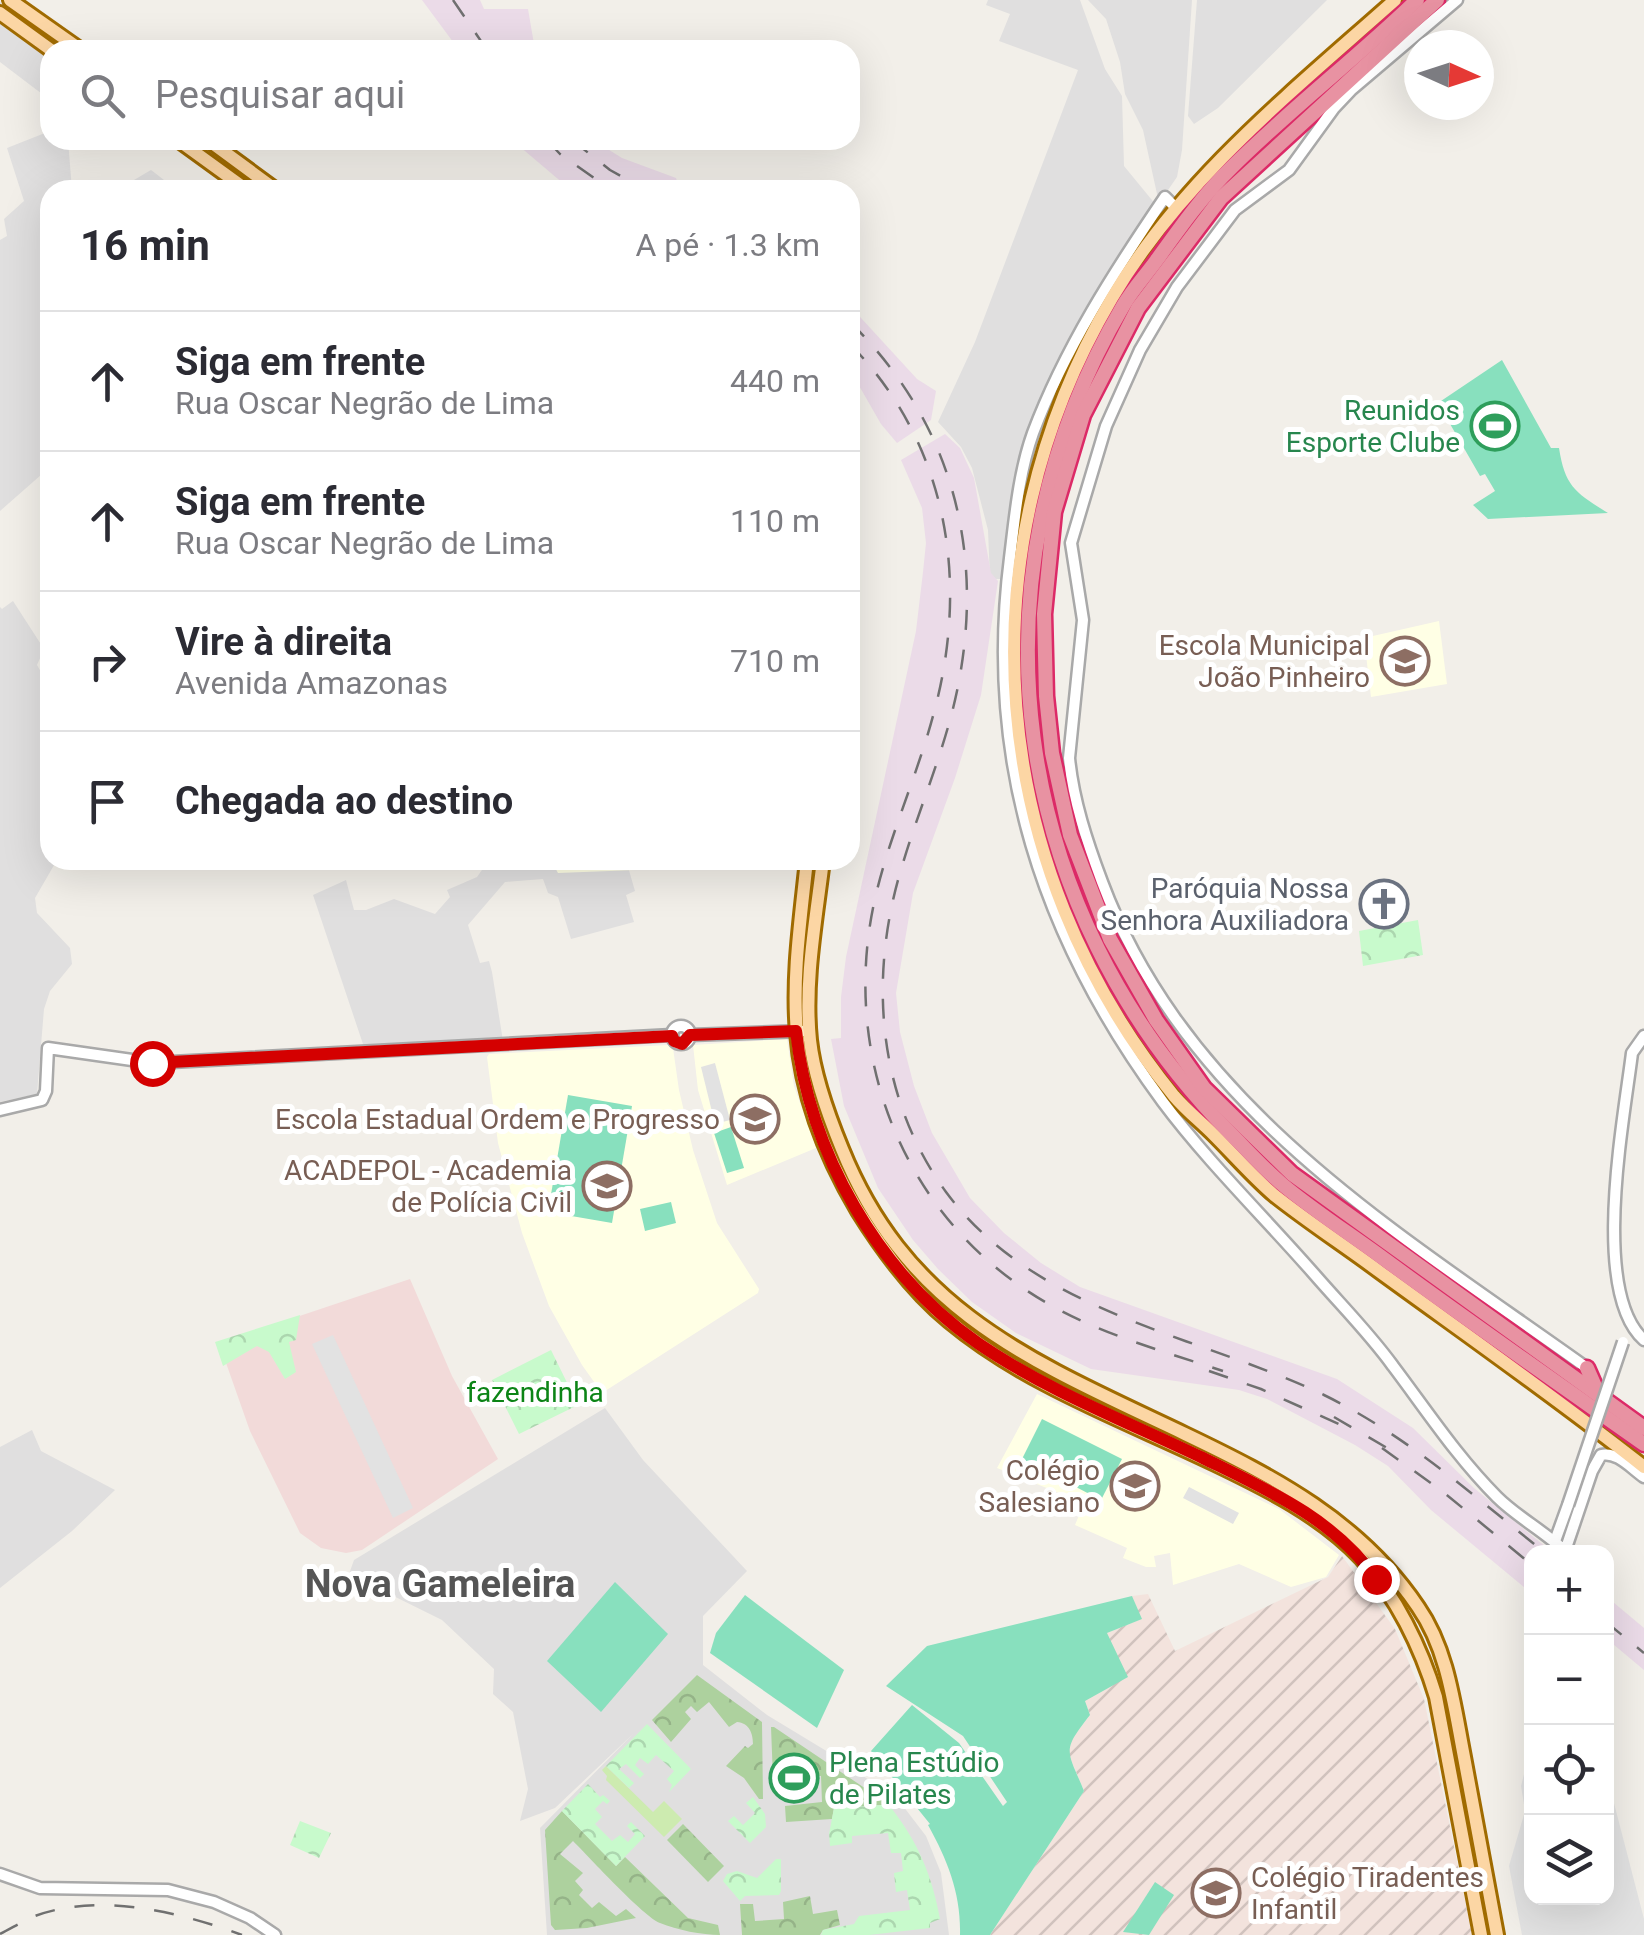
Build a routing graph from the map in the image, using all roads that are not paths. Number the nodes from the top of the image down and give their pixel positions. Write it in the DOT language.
graph roads {
  1 [pos="10,0"];
  2 [pos="1395,0"];
  3 [pos="1417,0"];
  4 [pos="1437,0"];
  5 [pos="1457,0"];
  6 [pos="0,13"];
  7 [pos="67,40"];
  8 [pos="40,42"];
  9 [pos="192,150"];
  10 [pos="222,150"];
  11 [pos="233,180"];
  12 [pos="262,180"];
  13 [pos="1176,208"];
  14 [pos="807,870"];
  15 [pos="822,870"];
  16 [pos="803,1031"];
  17 [pos="1644,1036"];
  18 [pos="0,1110"];
  19 [pos="1629,1321"];
  20 [pos="1644,1340"];
  21 [pos="1588,1368"];
  22 [pos="1626,1395"];
  23 [pos="1602,1397"];
  24 [pos="1644,1428"];
  25 [pos="1644,1444"];
  26 [pos="1644,1466"];
  27 [pos="1644,1476"];
  28 [pos="1555,1542"];
  29 [pos="1559,1545"];
  30 [pos="1568,1545"];
  31 [pos="0,1874"];
  32 [pos="274,1935"];
  33 [pos="1482,1935"];
  34 [pos="1497,1935"];
  1 -- 7 [label="main road"];
  2 -- 13 [label="main road"];
  3 -- 25 [label="highway"];
  4 -- 23 [label="highway"];
  5 -- 21 [label="street"];
  6 -- 8 [label="main road"];
  9 -- 11 [label="main road"];
  10 -- 12 [label="main road"];
  13 -- 26 [label="main road"];
  13 -- 28 [label="street"];
  14 -- 16 [label="main road"];
  15 -- 16 [label="main road"];
  16 -- 18 [label="street"];
  16 -- 33 [label="main road"];
  16 -- 34 [label="main road"];
  17 -- 19 [label="street"];
  19 -- 20 [label="street"];
  19 -- 28 [label="street, bridge"];
  21 -- 23 [label="highway"];
  22 -- 23 [label="highway"];
  23 -- 24 [label="highway"];
  27 -- 30 [label="street"];
  28 -- 29 [label="street"];
  31 -- 32 [label="street"];
}
